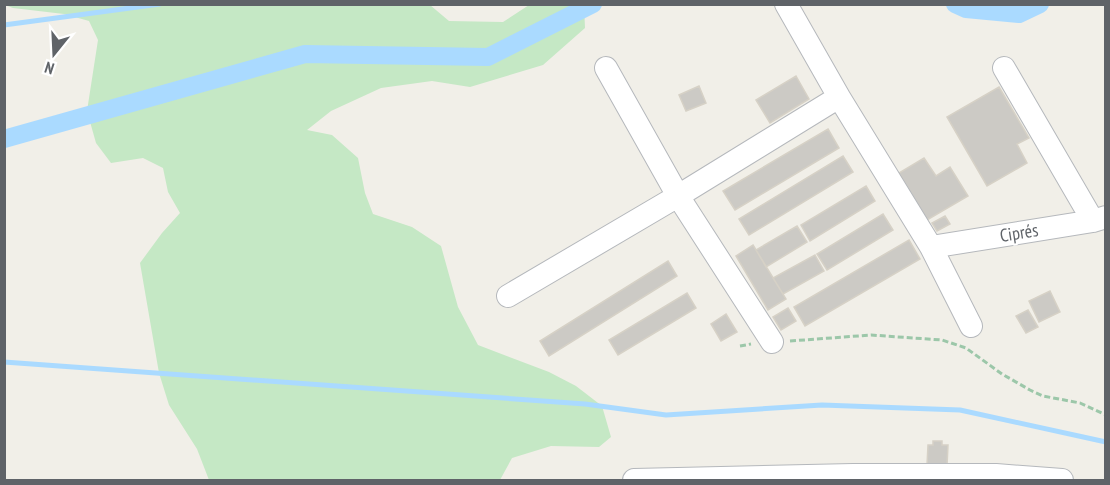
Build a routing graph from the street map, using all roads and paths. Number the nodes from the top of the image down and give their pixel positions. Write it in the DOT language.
graph roads {
  1 [pos="786,4"];
  2 [pos="606,68"];
  3 [pos="1004,68"];
  4 [pos="839,97"];
  5 [pos="678,196"];
  6 [pos="1099,219"];
  7 [pos="931,247"];
  8 [pos="507,296"];
  9 [pos="971,326"];
  10 [pos="772,342"];
  11 [pos="740,346"];
  12 [pos="1106,415"];
  13 [pos="853,478"];
  14 [pos="997,478"];
  15 [pos="634,480"];
  16 [pos="738,480"];
  17 [pos="1062,480"];
  1 -- 4 [label="street"];
  2 -- 5 [label="street"];
  3 -- 6 [label="street"];
  4 -- 5 [label="street"];
  4 -- 7 [label="street"];
  5 -- 8 [label="street"];
  5 -- 10 [label="street"];
  6 -- 7 [label="street, Ciprés"];
  7 -- 9 [label="street"];
  10 -- 11 [label="path"];
  10 -- 12 [label="path"];
  13 -- 14 [label="street"];
  13 -- 16 [label="street"];
  14 -- 17 [label="street"];
  15 -- 16 [label="street"];
}
